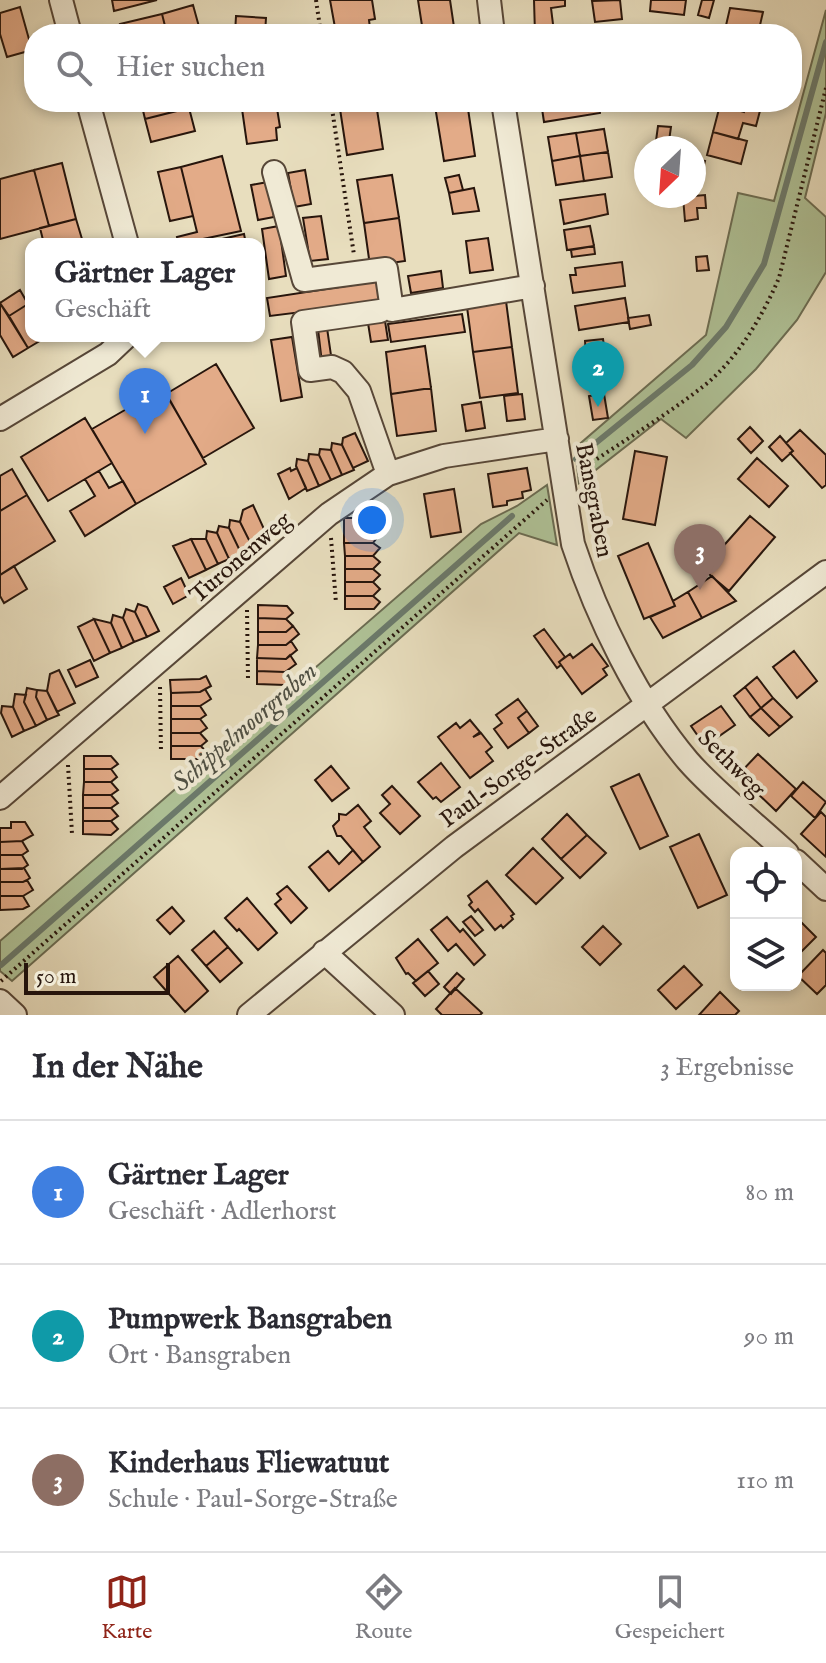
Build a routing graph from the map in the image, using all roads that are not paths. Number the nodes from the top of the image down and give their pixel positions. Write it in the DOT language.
graph roads {
  1 [pos="61,0"];
  2 [pos="489,0"];
  3 [pos="67,24"];
  4 [pos="492,24"];
  5 [pos="91,112"];
  6 [pos="505,112"];
  7 [pos="274,172"];
  8 [pos="125,238"];
  9 [pos="533,286"];
  10 [pos="380,311"];
  11 [pos="121,342"];
  12 [pos="0,419"];
  13 [pos="557,439"];
  14 [pos="388,474"];
  15 [pos="826,572"];
  16 [pos="648,704"];
  17 [pos="0,798"];
  18 [pos="781,847"];
  19 [pos="802,867"];
  20 [pos="826,889"];
  21 [pos="324,952"];
  22 [pos="0,1001"];
  23 [pos="15,1015"];
  24 [pos="249,1015"];
  25 [pos="393,1015"];
  1 -- 3 [label="street"];
  2 -- 4 [label="street"];
  5 -- 8 [label="street"];
  6 -- 9 [label="street, Bansgraben"];
  7 -- 9 [label="street"];
  9 -- 13 [label="street, Bansgraben"];
  10 -- 14 [label="street"];
  11 -- 12 [label="street"];
  13 -- 14 [label="street, Turonenweg"];
  13 -- 16 [label="street, Bansgraben"];
  14 -- 17 [label="street, Turonenweg"];
  15 -- 16 [label="street, Paul-Sorge-Straße"];
  16 -- 18 [label="street, Sethweg"];
  16 -- 21 [label="street, Paul-Sorge-Straße"];
  19 -- 20 [label="street"];
  21 -- 24 [label="street, Paul-Sorge-Straße"];
  21 -- 25 [label="street"];
  22 -- 23 [label="street"];
}
